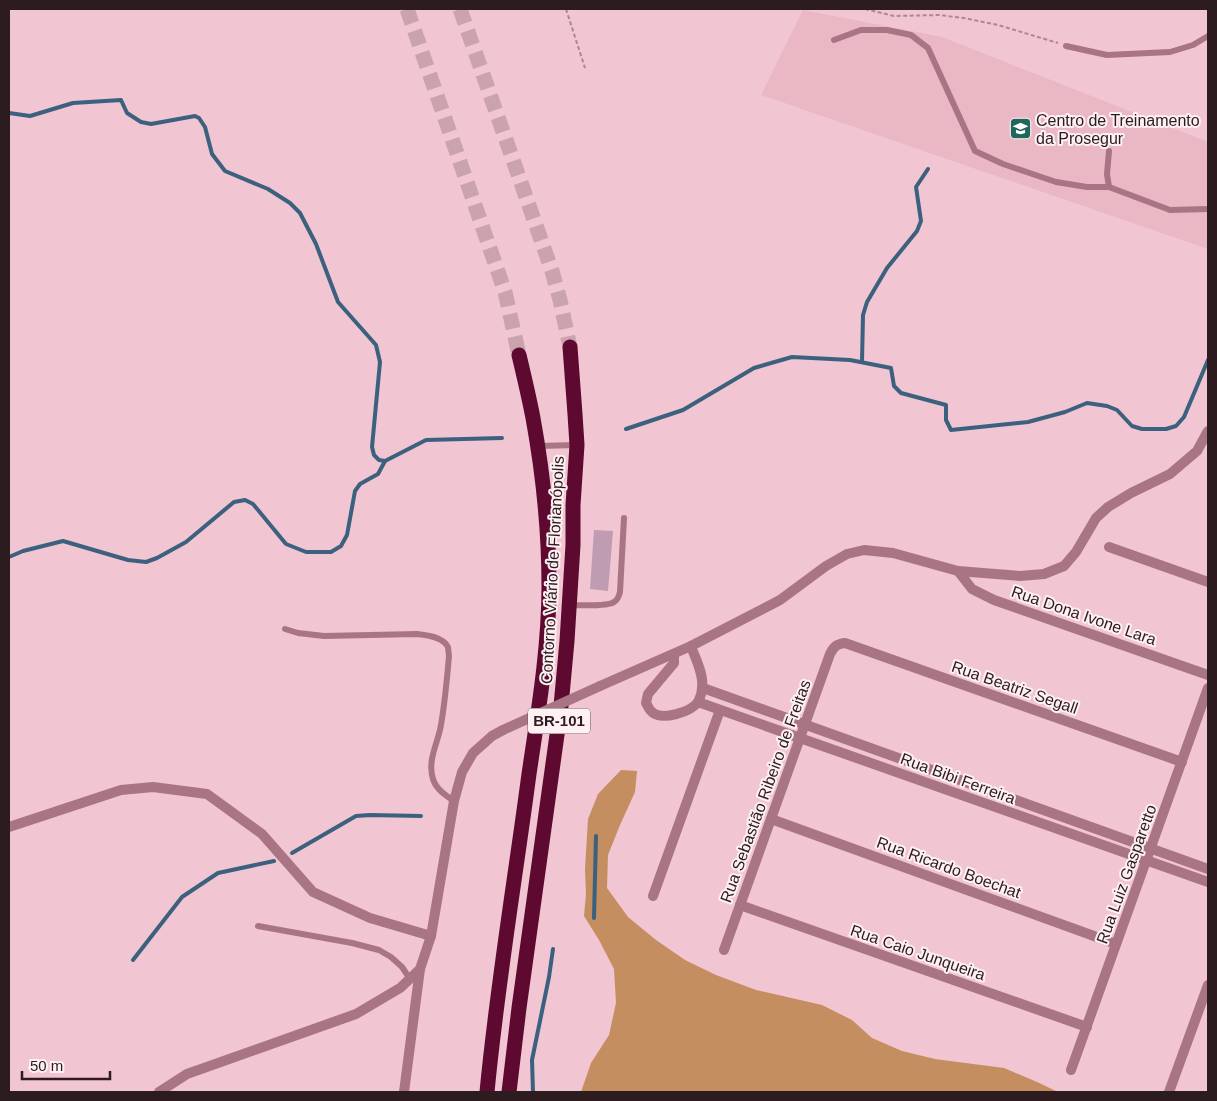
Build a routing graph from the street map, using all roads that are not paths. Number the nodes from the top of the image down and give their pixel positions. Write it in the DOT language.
graph roads {
  1 [pos="1208,36"];
  2 [pos="834,40"];
  3 [pos="1066,46"];
  4 [pos="1109,151"];
  5 [pos="1109,187"];
  6 [pos="1208,209"];
  7 [pos="570,347"];
  8 [pos="519,355"];
  9 [pos="1208,430"];
  10 [pos="576,445"];
  11 [pos="538,446"];
  12 [pos="624,518"];
  13 [pos="1110,547"];
  14 [pos="958,571"];
  15 [pos="1208,582"];
  16 [pos="570,605"];
  17 [pos="285,629"];
  18 [pos="838,644"];
  19 [pos="691,646"];
  20 [pos="674,654"];
  21 [pos="1208,675"];
  22 [pos="702,688"];
  23 [pos="1208,688"];
  24 [pos="698,702"];
  25 [pos="720,710"];
  26 [pos="804,725"];
  27 [pos="800,738"];
  28 [pos="1182,762"];
  29 [pos="454,801"];
  30 [pos="1042,810"];
  31 [pos="771,819"];
  32 [pos="1038,822"];
  33 [pos="9,828"];
  34 [pos="1150,849"];
  35 [pos="1146,860"];
  36 [pos="1208,869"];
  37 [pos="1208,882"];
  38 [pos="652,896"];
  39 [pos="740,905"];
  40 [pos="258,926"];
  41 [pos="431,936"];
  42 [pos="1116,944"];
  43 [pos="724,950"];
  44 [pos="420,969"];
  45 [pos="410,979"];
  46 [pos="1208,984"];
  47 [pos="1087,1027"];
  48 [pos="1071,1070"];
  49 [pos="159,1092"];
  50 [pos="404,1092"];
  51 [pos="487,1092"];
  52 [pos="509,1092"];
  53 [pos="1169,1092"];
  1 -- 3 [label="lane"];
  2 -- 5 [label="lane"];
  4 -- 5 [label="lane"];
  5 -- 6 [label="lane"];
  7 -- 10 [label="highway, Contorno Viário de Florianópolis / BR-101"];
  8 -- 11 [label="highway, Contorno Viário de Florianópolis / BR-101"];
  9 -- 14 [label="street"];
  10 -- 11 [label="lane"];
  10 -- 16 [label="highway, Contorno Viário de Florianópolis / BR-101"];
  11 -- 51 [label="highway, Contorno Viário de Florianópolis / BR-101"];
  12 -- 16 [label="lane"];
  13 -- 15 [label="street"];
  14 -- 19 [label="street"];
  14 -- 21 [label="street, Rua Dona Ivone Lara"];
  16 -- 52 [label="highway, Contorno Viário de Florianópolis / BR-101"];
  17 -- 29 [label="lane"];
  18 -- 26 [label="street, Rua Sebastião Ribeiro de Freitas"];
  18 -- 28 [label="street, Rua Beatriz Segall"];
  19 -- 20 [label="street"];
  19 -- 22 [label="street"];
  20 -- 24 [label="street"];
  20 -- 29 [label="street, bridge"];
  22 -- 24 [label="street"];
  22 -- 26 [label="street, Rua Bibi Ferreira"];
  23 -- 28 [label="street, Rua Luiz Gasparetto"];
  24 -- 25 [label="street, Rua Bibi Ferreira"];
  25 -- 27 [label="street, Rua Bibi Ferreira"];
  25 -- 38 [label="street"];
  26 -- 27 [label="street, Rua Sebastião Ribeiro de Freitas"];
  26 -- 30 [label="street, Rua Bibi Ferreira"];
  27 -- 31 [label="street, Rua Sebastião Ribeiro de Freitas"];
  27 -- 32 [label="street, Rua Bibi Ferreira"];
  28 -- 34 [label="street, Rua Luiz Gasparetto"];
  29 -- 41 [label="street"];
  30 -- 32 [label="street"];
  30 -- 34 [label="street, Rua Bibi Ferreira"];
  31 -- 39 [label="street, Rua Sebastião Ribeiro de Freitas"];
  31 -- 42 [label="street, Rua Ricardo Boechat"];
  32 -- 35 [label="street, Rua Bibi Ferreira"];
  33 -- 41 [label="street"];
  34 -- 35 [label="street, Rua Luiz Gasparetto"];
  34 -- 36 [label="street, Rua Bibi Ferreira"];
  35 -- 37 [label="street, Rua Bibi Ferreira"];
  35 -- 42 [label="street, Rua Luiz Gasparetto"];
  39 -- 43 [label="street, Rua Sebastião Ribeiro de Freitas"];
  39 -- 47 [label="street, Rua Caio Junqueira"];
  40 -- 45 [label="lane"];
  41 -- 44 [label="street"];
  42 -- 47 [label="street, Rua Luiz Gasparetto"];
  44 -- 45 [label="street"];
  44 -- 50 [label="street"];
  45 -- 49 [label="street"];
  46 -- 53 [label="street"];
  47 -- 48 [label="street, Rua Luiz Gasparetto"];
}
